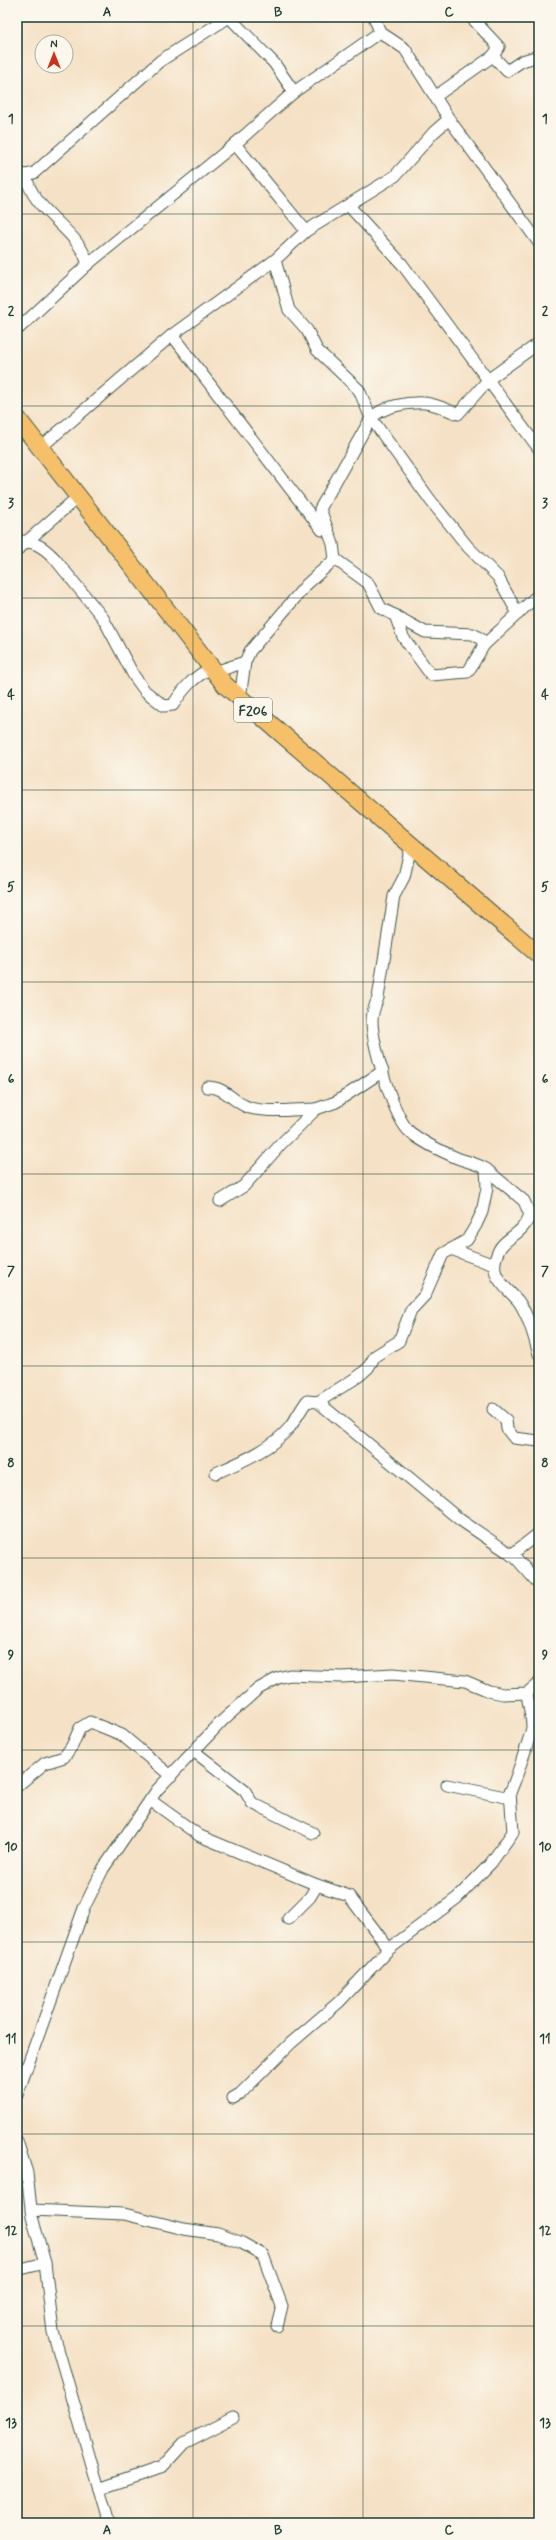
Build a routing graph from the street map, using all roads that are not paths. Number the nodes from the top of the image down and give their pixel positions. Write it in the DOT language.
graph roads {
  1 [pos="229,17"];
  2 [pos="374,17"];
  3 [pos="471,17"];
  4 [pos="380,32"];
  5 [pos="493,56"];
  6 [pos="539,56"];
  7 [pos="294,92"];
  8 [pos="436,96"];
  9 [pos="449,119"];
  10 [pos="235,144"];
  11 [pos="21,175"];
  12 [pos="349,206"];
  13 [pos="306,231"];
  14 [pos="539,243"];
  15 [pos="275,260"];
  16 [pos="88,264"];
  17 [pos="17,330"];
  18 [pos="172,335"];
  19 [pos="539,343"];
  20 [pos="489,379"];
  21 [pos="17,418"];
  22 [pos="371,418"];
  23 [pos="41,447"];
  24 [pos="539,449"];
  25 [pos="79,496"];
  26 [pos="29,540"];
  27 [pos="17,541"];
  28 [pos="333,544"];
  29 [pos="17,550"];
  30 [pos="336,559"];
  31 [pos="539,594"];
  32 [pos="518,614"];
  33 [pos="395,615"];
  34 [pos="484,645"];
  35 [pos="245,662"];
  36 [pos="213,670"];
  37 [pos="240,698"];
  38 [pos="411,846"];
  39 [pos="539,955"];
  40 [pos="383,1071"];
  41 [pos="207,1087"];
  42 [pos="316,1109"];
  43 [pos="486,1169"];
  44 [pos="220,1201"];
  45 [pos="451,1249"];
  46 [pos="494,1265"];
  47 [pos="539,1354"];
  48 [pos="318,1402"];
  49 [pos="493,1409"];
  50 [pos="539,1441"];
  51 [pos="216,1474"];
  52 [pos="539,1533"];
  53 [pos="511,1555"];
  54 [pos="539,1584"];
  55 [pos="539,1683"];
  56 [pos="527,1693"];
  57 [pos="195,1752"];
  58 [pos="171,1776"];
  59 [pos="447,1785"];
  60 [pos="17,1786"];
  61 [pos="510,1798"];
  62 [pos="150,1800"];
  63 [pos="313,1833"];
  64 [pos="317,1885"];
  65 [pos="288,1919"];
  66 [pos="389,1949"];
  67 [pos="17,2095"];
  68 [pos="233,2098"];
  69 [pos="17,2142"];
  70 [pos="31,2210"];
  71 [pos="45,2262"];
  72 [pos="17,2270"];
  73 [pos="278,2326"];
  74 [pos="233,2418"];
  75 [pos="99,2488"];
  76 [pos="109,2523"];
  1 -- 7 [label="street"];
  1 -- 11 [label="street"];
  2 -- 4 [label="street"];
  3 -- 5 [label="street"];
  4 -- 7 [label="street"];
  4 -- 8 [label="street"];
  5 -- 6 [label="street"];
  5 -- 8 [label="street"];
  7 -- 10 [label="street"];
  8 -- 9 [label="street"];
  9 -- 12 [label="street"];
  9 -- 14 [label="street"];
  10 -- 13 [label="street"];
  10 -- 16 [label="street"];
  11 -- 16 [label="street"];
  12 -- 13 [label="street"];
  12 -- 20 [label="street"];
  13 -- 15 [label="street"];
  15 -- 18 [label="street"];
  15 -- 22 [label="street"];
  16 -- 17 [label="street"];
  18 -- 23 [label="street"];
  18 -- 28 [label="street"];
  19 -- 20 [label="street"];
  20 -- 22 [label="street"];
  20 -- 24 [label="street"];
  21 -- 23 [label="main road, F206"];
  22 -- 28 [label="street"];
  22 -- 32 [label="street"];
  23 -- 25 [label="main road, F206"];
  25 -- 26 [label="street"];
  25 -- 36 [label="main road, F206"];
  26 -- 27 [label="street"];
  26 -- 29 [label="street"];
  26 -- 36 [label="street"];
  28 -- 30 [label="street"];
  30 -- 33 [label="street"];
  30 -- 35 [label="street"];
  31 -- 32 [label="street"];
  32 -- 34 [label="street"];
  33 -- 34 [label="street"];
  33 -- 34 [label="street"];
  35 -- 36 [label="street"];
  35 -- 37 [label="street"];
  36 -- 37 [label="main road, F206"];
  37 -- 38 [label="main road, F206"];
  38 -- 39 [label="main road, F206"];
  38 -- 40 [label="street"];
  40 -- 42 [label="street"];
  40 -- 43 [label="street"];
  41 -- 42 [label="street"];
  42 -- 44 [label="street"];
  43 -- 45 [label="street"];
  43 -- 46 [label="street"];
  45 -- 46 [label="street"];
  45 -- 48 [label="street"];
  46 -- 47 [label="street"];
  48 -- 51 [label="street"];
  48 -- 53 [label="street"];
  49 -- 50 [label="street"];
  52 -- 53 [label="street"];
  53 -- 54 [label="street"];
  55 -- 56 [label="street"];
  56 -- 57 [label="street"];
  56 -- 61 [label="street"];
  57 -- 58 [label="street"];
  57 -- 63 [label="street"];
  58 -- 60 [label="street"];
  58 -- 62 [label="street"];
  59 -- 61 [label="street"];
  61 -- 66 [label="street"];
  62 -- 64 [label="street"];
  62 -- 67 [label="street"];
  64 -- 65 [label="street"];
  64 -- 66 [label="street"];
  66 -- 68 [label="street"];
  69 -- 70 [label="street"];
  70 -- 71 [label="street"];
  70 -- 73 [label="street"];
  71 -- 72 [label="street"];
  71 -- 75 [label="street"];
  74 -- 75 [label="street"];
  75 -- 76 [label="street"];
}
